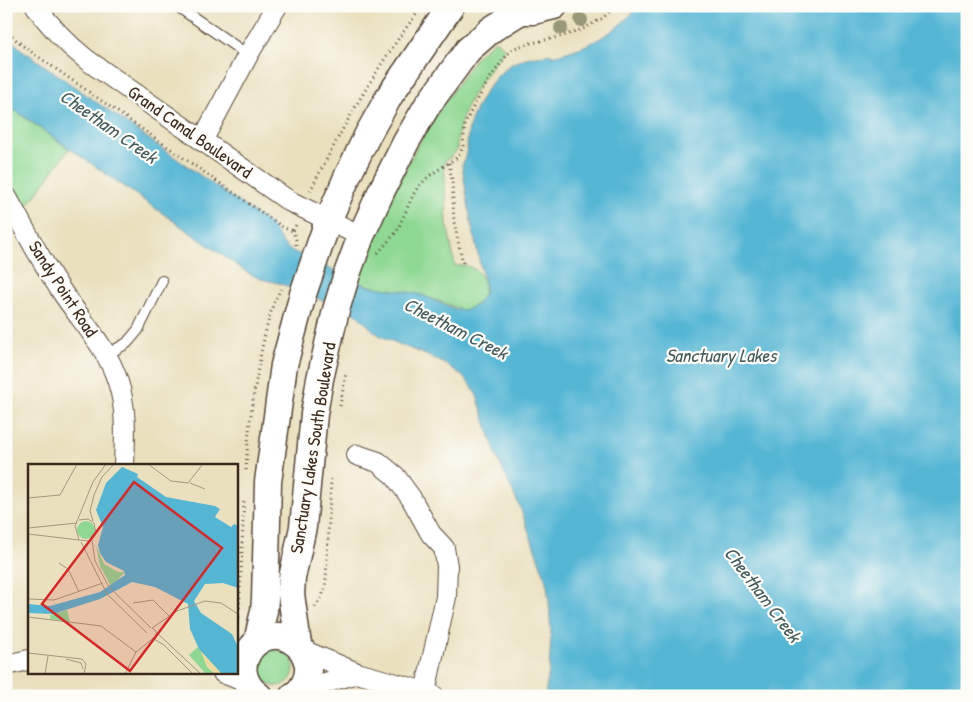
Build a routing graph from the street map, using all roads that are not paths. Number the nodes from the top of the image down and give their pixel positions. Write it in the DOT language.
graph roads {
  1 [pos="36,6"];
  2 [pos="177,6"];
  3 [pos="277,6"];
  4 [pos="451,6"];
  5 [pos="554,6"];
  6 [pos="514,9"];
  7 [pos="248,55"];
  8 [pos="202,141"];
  9 [pos="6,196"];
  10 [pos="328,220"];
  11 [pos="361,236"];
  12 [pos="162,281"];
  13 [pos="106,354"];
  14 [pos="357,455"];
  15 [pos="124,464"];
  16 [pos="249,646"];
  17 [pos="300,647"];
  18 [pos="28,660"];
  19 [pos="6,665"];
  20 [pos="356,673"];
  21 [pos="246,687"];
  22 [pos="296,694"];
  23 [pos="430,694"];
  1 -- 8 [label="street, Grand Canal Boulevard"];
  2 -- 7 [label="lane"];
  3 -- 7 [label="street"];
  4 -- 10 [label="street, Sanctuary Lakes South Boulevard"];
  5 -- 6 [label="street"];
  6 -- 11 [label="street, Sanctuary Lakes South Boulevard"];
  7 -- 8 [label="street"];
  8 -- 10 [label="street, Grand Canal Boulevard"];
  9 -- 13 [label="street, Sandy Point Road"];
  10 -- 11 [label="street, Grand Canal Boulevard"];
  10 -- 16 [label="street, Sanctuary Lakes South Boulevard"];
  11 -- 17 [label="street, Sanctuary Lakes South Boulevard"];
  12 -- 13 [label="lane, Sandy Point Road"];
  13 -- 15 [label="street, Sandy Point Road"];
  14 -- 23 [label="street"];
  16 -- 17 [label="street"];
  16 -- 21 [label="street, Sanctuary Lakes South Boulevard"];
  17 -- 20 [label="street"];
  17 -- 22 [label="street, Sanctuary Lakes South Boulevard"];
  18 -- 19 [label="street"];
  20 -- 22 [label="street"];
  20 -- 23 [label="street"];
}
